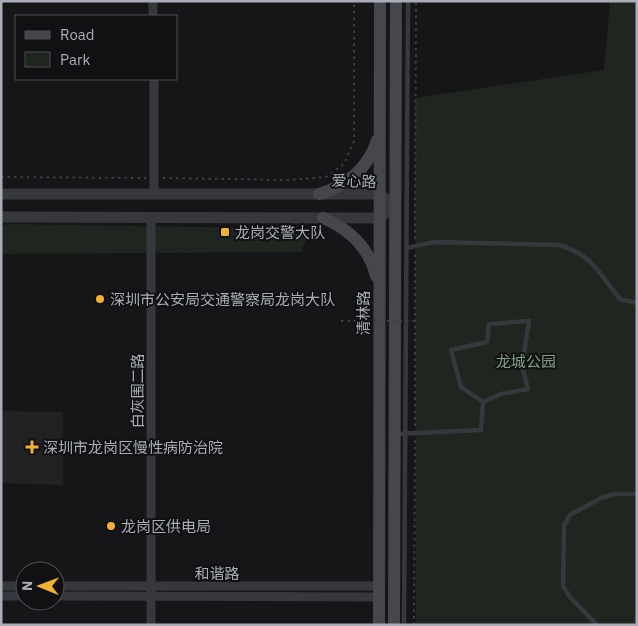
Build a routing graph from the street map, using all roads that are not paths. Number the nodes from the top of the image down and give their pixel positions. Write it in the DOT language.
graph roads {
  1 [pos="153,1"];
  2 [pos="380,1"];
  3 [pos="396,1"];
  4 [pos="408,1"];
  5 [pos="153,15"];
  6 [pos="154,80"];
  7 [pos="380,128"];
  8 [pos="1,194"];
  9 [pos="154,194"];
  10 [pos="319,194"];
  11 [pos="380,194"];
  12 [pos="395,206"];
  13 [pos="1,217"];
  14 [pos="151,218"];
  15 [pos="323,218"];
  16 [pos="380,218"];
  17 [pos="407,248"];
  18 [pos="380,290"];
  19 [pos="637,303"];
  20 [pos="483,402"];
  21 [pos="400,433"];
  22 [pos="637,494"];
  23 [pos="1,586"];
  24 [pos="15,586"];
  25 [pos="65,586"];
  26 [pos="151,586"];
  27 [pos="379,592"];
  28 [pos="1,596"];
  29 [pos="15,596"];
  30 [pos="65,596"];
  31 [pos="151,596"];
  32 [pos="151,625"];
  33 [pos="379,625"];
  34 [pos="394,625"];
  35 [pos="404,625"];
  36 [pos="597,625"];
  1 -- 5 [label="street"];
  2 -- 7 [label="main road, 清林路"];
  3 -- 12 [label="main road"];
  4 -- 17 [label="lane"];
  6 -- 9 [label="street"];
  7 -- 10 [label="main road"];
  7 -- 11 [label="main road, 清林路"];
  8 -- 9 [label="street, 爱心路"];
  9 -- 10 [label="street, 爱心路"];
  10 -- 11 [label="street, 爱心路"];
  11 -- 12 [label="street, 爱心路"];
  11 -- 16 [label="main road, 清林路"];
  12 -- 16 [label="street"];
  12 -- 21 [label="main road"];
  13 -- 14 [label="street"];
  14 -- 15 [label="street"];
  14 -- 26 [label="street, 白灰围二路"];
  15 -- 16 [label="street"];
  15 -- 18 [label="main road"];
  16 -- 18 [label="main road, 清林路"];
  17 -- 19 [label="lane"];
  17 -- 21 [label="lane"];
  18 -- 27 [label="main road, 清林路"];
  20 -- 20 [label="lane"];
  20 -- 21 [label="lane"];
  21 -- 34 [label="main road"];
  21 -- 35 [label="lane"];
  22 -- 36 [label="lane"];
  23 -- 24 [label="street"];
  25 -- 26 [label="street, 和谐路"];
  26 -- 27 [label="street, 和谐路"];
  26 -- 31 [label="street, 白灰围二路"];
  27 -- 31 [label="street, 和谐路"];
  27 -- 33 [label="main road, 清林路"];
  28 -- 29 [label="street"];
  30 -- 31 [label="street, 和谐路"];
  31 -- 32 [label="street, 白灰围二路"];
}
